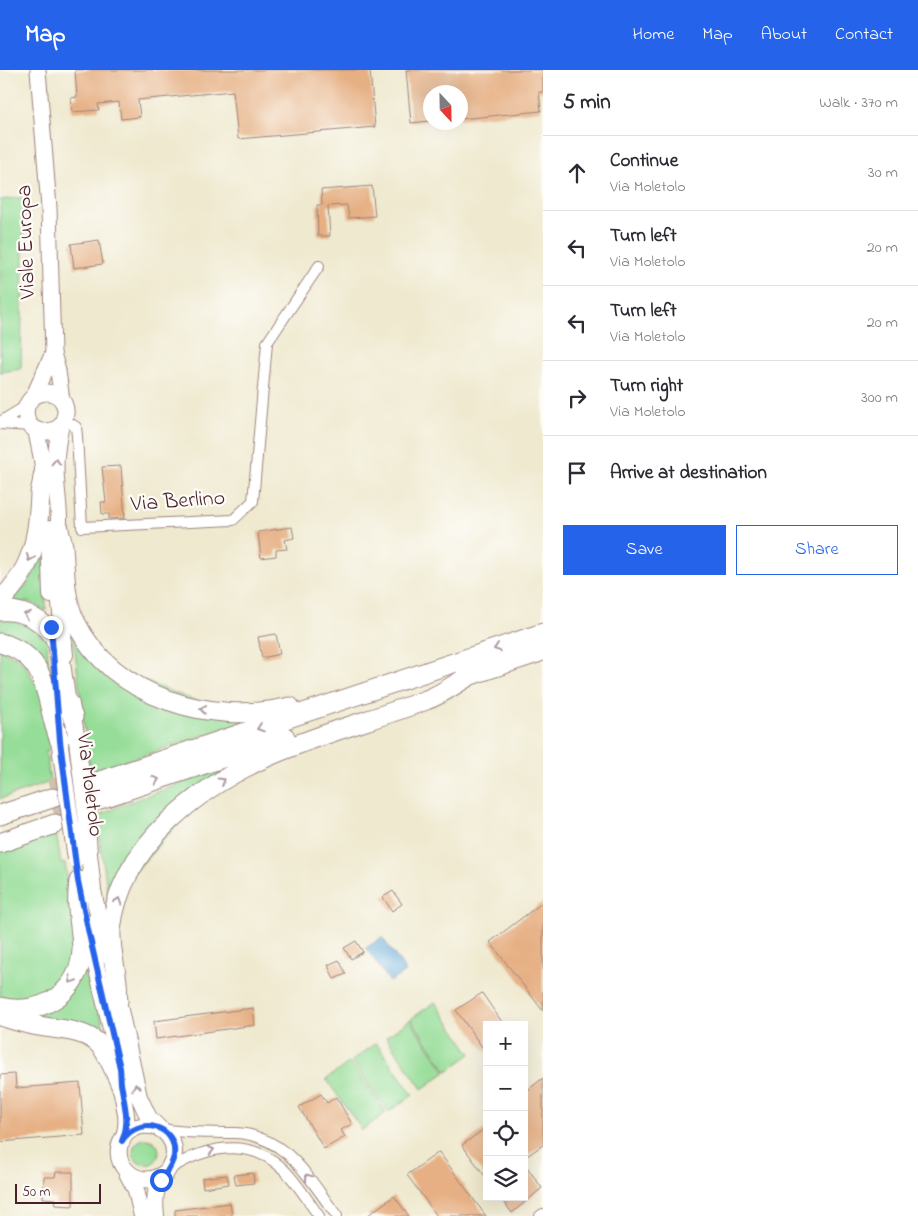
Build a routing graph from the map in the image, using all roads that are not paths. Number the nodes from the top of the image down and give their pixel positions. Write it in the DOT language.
graph roads {
  1 [pos="38,70"];
  2 [pos="319,266"];
  3 [pos="53,353"];
  4 [pos="62,400"];
  5 [pos="30,401"];
  6 [pos="0,423"];
  7 [pos="63,423"];
  8 [pos="33,428"];
  9 [pos="43,476"];
  10 [pos="59,528"];
  11 [pos="0,601"];
  12 [pos="0,611"];
  13 [pos="52,633"];
  14 [pos="543,633"];
  15 [pos="0,643"];
  16 [pos="543,651"];
  17 [pos="475,674"];
  18 [pos="405,679"];
  19 [pos="73,717"];
  20 [pos="66,743"];
  21 [pos="0,804"];
  22 [pos="53,806"];
  23 [pos="0,815"];
  24 [pos="0,832"];
  25 [pos="0,843"];
  26 [pos="82,857"];
  27 [pos="78,881"];
  28 [pos="118,1001"];
  29 [pos="0,1007"];
  30 [pos="0,1015"];
  31 [pos="122,1088"];
  32 [pos="160,1129"];
  33 [pos="122,1141"];
  34 [pos="126,1171"];
  35 [pos="167,1171"];
  36 [pos="543,1214"];
  37 [pos="142,1216"];
  38 [pos="156,1216"];
  39 [pos="319,1216"];
  40 [pos="338,1216"];
  41 [pos="540,1216"];
  1 -- 3 [label="main road, Viale Europa"];
  2 -- 7 [label="street, Via Berlino"];
  3 -- 4 [label="main road, Via Moletolo"];
  3 -- 5 [label="main road"];
  4 -- 5 [label="main road"];
  4 -- 7 [label="main road, Via Moletolo"];
  5 -- 6 [label="street"];
  5 -- 8 [label="main road, Via Moletolo"];
  6 -- 8 [label="street"];
  7 -- 8 [label="main road"];
  10 -- 7 [label="main road, Via Moletolo, one-way"];
  8 -- 9 [label="main road, Via Moletolo"];
  9 -- 11 [label="highway, one-way"];
  9 -- 13 [label="main road, Via Moletolo"];
  18 -- 10 [label="highway, one-way"];
  10 -- 19 [label="main road, Via Moletolo"];
  13 -- 12 [label="highway, one-way"];
  13 -- 19 [label="highway"];
  13 -- 20 [label="main road, Via Moletolo"];
  14 -- 18 [label="highway, one-way"];
  15 -- 20 [label="highway"];
  16 -- 17 [label="highway"];
  18 -- 17 [label="highway, one-way"];
  28 -- 17 [label="highway, one-way"];
  19 -- 20 [label="main road, Via Moletolo"];
  20 -- 26 [label="main road, Via Moletolo, bridge"];
  21 -- 22 [label="highway"];
  22 -- 23 [label="highway"];
  22 -- 24 [label="highway"];
  22 -- 25 [label="highway"];
  26 -- 27 [label="main road, Via Moletolo"];
  26 -- 28 [label="main road, Via Moletolo"];
  27 -- 29 [label="highway, one-way"];
  27 -- 31 [label="main road, Via Moletolo"];
  32 -- 28 [label="main road, Via Moletolo, one-way"];
  30 -- 31 [label="highway"];
  31 -- 33 [label="main road, Via Moletolo"];
  32 -- 33 [label="main road"];
  32 -- 35 [label="main road, Via Moletolo"];
  40 -- 32 [label="street, one-way"];
  33 -- 34 [label="main road, Via Moletolo"];
  34 -- 35 [label="main road"];
  34 -- 37 [label="main road"];
  35 -- 38 [label="main road"];
  35 -- 39 [label="street, one-way"];
  36 -- 41 [label="street"];
}
